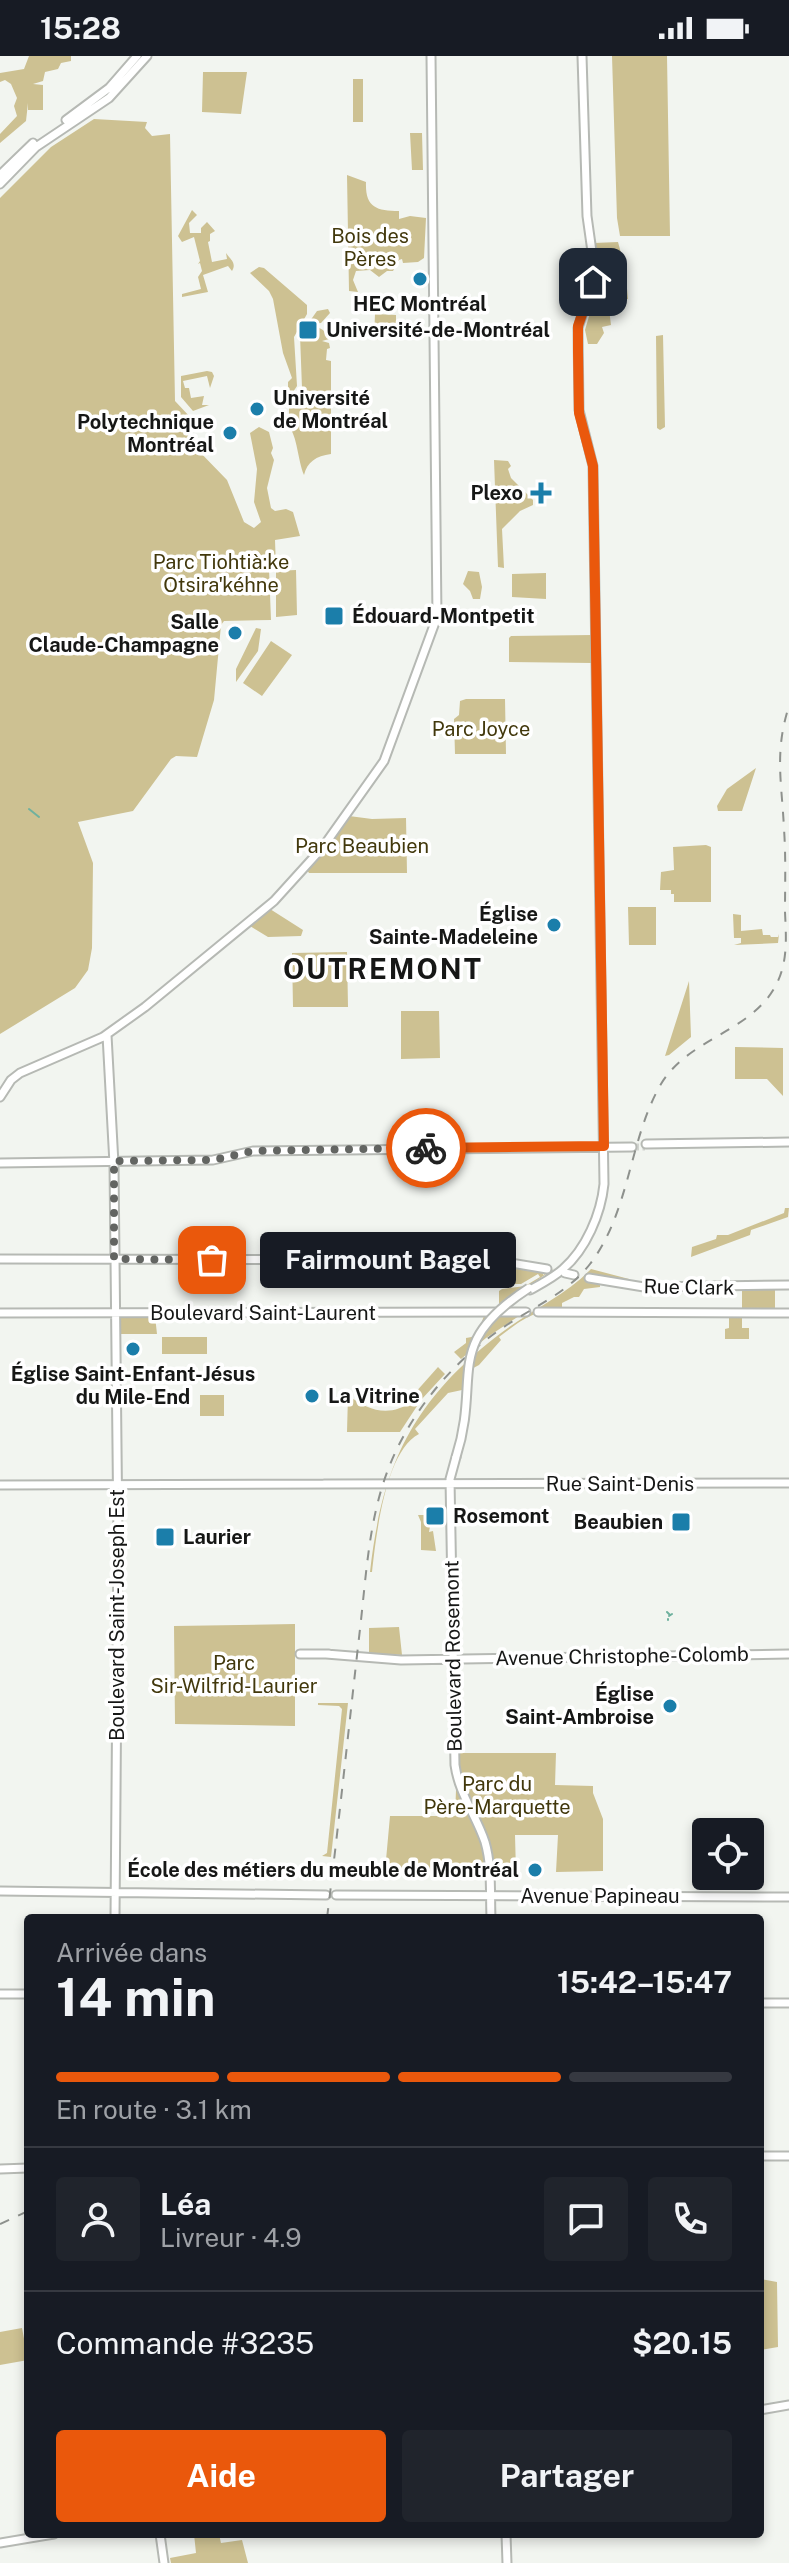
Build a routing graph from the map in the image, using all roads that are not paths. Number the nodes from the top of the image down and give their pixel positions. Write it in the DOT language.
graph roads {
  1 [pos="137,56"];
  2 [pos="147,56"];
  3 [pos="431,56"];
  4 [pos="582,56"];
  5 [pos="0,175"];
  6 [pos="0,184"];
  7 [pos="107,1035"];
  8 [pos="0,1097"];
  9 [pos="789,1144"];
  10 [pos="604,1146"];
  11 [pos="632,1146"];
  12 [pos="645,1146"];
  13 [pos="112,1161"];
  14 [pos="0,1163"];
  15 [pos="0,1259"];
  16 [pos="112,1259"];
  17 [pos="547,1269"];
  18 [pos="565,1273"];
  19 [pos="574,1275"];
  20 [pos="589,1278"];
  21 [pos="789,1285"];
  22 [pos="526,1312"];
  23 [pos="538,1312"];
  24 [pos="0,1313"];
  25 [pos="113,1313"];
  26 [pos="789,1313"];
  27 [pos="789,1483"];
  28 [pos="452,1484"];
  29 [pos="0,1485"];
  30 [pos="116,1486"];
  31 [pos="300,1654"];
  32 [pos="789,1654"];
  33 [pos="453,1658"];
  34 [pos="0,1891"];
  35 [pos="114,1892"];
  36 [pos="327,1894"];
  37 [pos="336,1894"];
  38 [pos="491,1895"];
  39 [pos="789,1897"];
  40 [pos="113,1914"];
  41 [pos="491,1914"];
  42 [pos="0,1994"];
  43 [pos="24,1994"];
  44 [pos="764,2003"];
  45 [pos="789,2003"];
  46 [pos="764,2156"];
  47 [pos="789,2156"];
  48 [pos="24,2168"];
  49 [pos="0,2169"];
  50 [pos="789,2405"];
  51 [pos="764,2409"];
  52 [pos="24,2535"];
  53 [pos="24,2538"];
  54 [pos="163,2538"];
  55 [pos="508,2538"];
  56 [pos="0,2541"];
  57 [pos="166,2563"];
  58 [pos="508,2563"];
  1 -- 5 [label="main road"];
  2 -- 6 [label="main road"];
  3 -- 7 [label="main road"];
  4 -- 10 [label="main road"];
  7 -- 8 [label="main road"];
  7 -- 13 [label="main road, Boulevard Saint-Joseph Est"];
  9 -- 12 [label="main road"];
  10 -- 11 [label="main road"];
  10 -- 13 [label="main road"];
  10 -- 28 [label="main road, Boulevard Rosemont, bridge"];
  13 -- 14 [label="main road"];
  13 -- 16 [label="main road, Boulevard Saint-Joseph Est"];
  15 -- 16 [label="main road"];
  16 -- 17 [label="main road"];
  16 -- 25 [label="main road, Boulevard Saint-Joseph Est"];
  18 -- 19 [label="main road"];
  20 -- 21 [label="main road, Rue Clark"];
  22 -- 25 [label="main road, Boulevard Saint-Laurent"];
  23 -- 26 [label="main road"];
  24 -- 25 [label="main road, Boulevard Saint-Laurent"];
  25 -- 30 [label="main road, Boulevard Saint-Joseph Est"];
  27 -- 28 [label="main road, Rue Saint-Denis"];
  28 -- 30 [label="main road, Rue Saint-Denis"];
  28 -- 33 [label="main road, Boulevard Rosemont"];
  29 -- 30 [label="main road, Rue Saint-Denis"];
  30 -- 35 [label="main road, Boulevard Saint-Joseph Est"];
  31 -- 33 [label="main road, Avenue Christophe-Colomb"];
  32 -- 33 [label="main road, Avenue Christophe-Colomb"];
  33 -- 38 [label="main road, Boulevard Rosemont"];
  34 -- 35 [label="main road"];
  35 -- 36 [label="main road"];
  35 -- 40 [label="main road, Boulevard Saint-Joseph Est"];
  37 -- 38 [label="main road, Avenue Papineau"];
  38 -- 39 [label="main road, Avenue Papineau"];
  38 -- 41 [label="main road, Boulevard Rosemont"];
  42 -- 43 [label="main road"];
  44 -- 45 [label="main road"];
  46 -- 47 [label="main road"];
  48 -- 49 [label="main road"];
  50 -- 51 [label="main road"];
  52 -- 56 [label="main road"];
  53 -- 56 [label="main road"];
  54 -- 57 [label="main road"];
  55 -- 58 [label="main road"];
}
